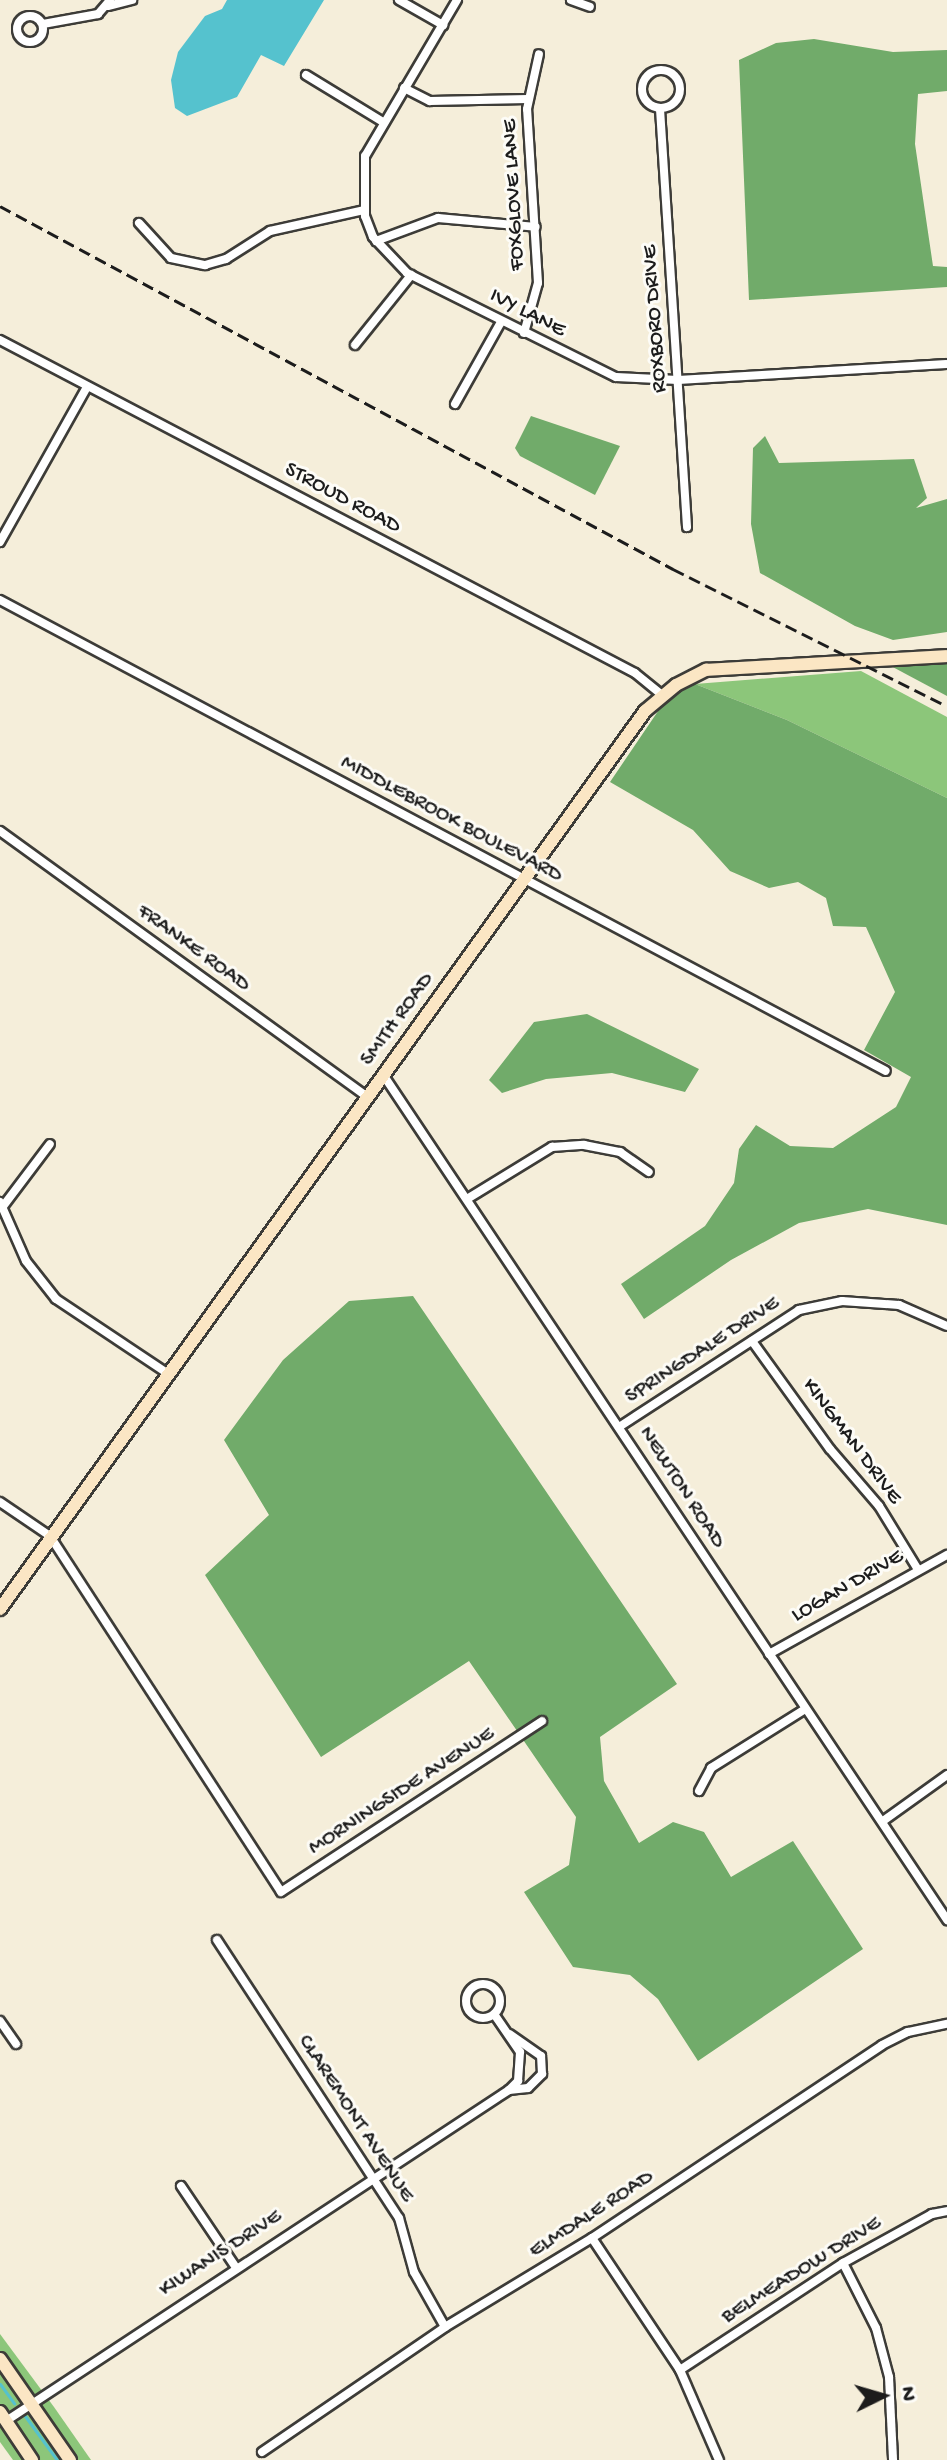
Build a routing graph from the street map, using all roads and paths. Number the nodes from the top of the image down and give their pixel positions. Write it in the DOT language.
graph roads {
  1 [pos="132,0"];
  2 [pos="399,0"];
  3 [pos="457,0"];
  4 [pos="571,0"];
  5 [pos="109,3"];
  6 [pos="590,7"];
  7 [pos="43,24"];
  8 [pos="443,25"];
  9 [pos="539,54"];
  10 [pos="306,75"];
  11 [pos="404,88"];
  12 [pos="528,99"];
  13 [pos="660,109"];
  14 [pos="383,122"];
  15 [pos="364,210"];
  16 [pos="139,223"];
  17 [pos="536,227"];
  18 [pos="376,241"];
  19 [pos="411,275"];
  20 [pos="501,322"];
  21 [pos="524,333"];
  22 [pos="0,340"];
  23 [pos="355,345"];
  24 [pos="947,364"];
  25 [pos="678,380"];
  26 [pos="87,387"];
  27 [pos="455,404"];
  28 [pos="687,527"];
  29 [pos="0,542"];
  30 [pos="0,600"];
  31 [pos="947,656"];
  32 [pos="662,695"];
  33 [pos="0,831"];
  34 [pos="523,878"];
  35 [pos="886,1071"];
  36 [pos="384,1076"];
  37 [pos="366,1096"];
  38 [pos="50,1144"];
  39 [pos="649,1172"];
  40 [pos="467,1199"];
  41 [pos="2,1204"];
  42 [pos="947,1326"];
  43 [pos="752,1341"];
  44 [pos="167,1373"];
  45 [pos="619,1427"];
  46 [pos="0,1502"];
  47 [pos="50,1536"];
  48 [pos="947,1555"];
  49 [pos="917,1568"];
  50 [pos="0,1609"];
  51 [pos="769,1654"];
  52 [pos="805,1709"];
  53 [pos="542,1721"];
  54 [pos="947,1775"];
  55 [pos="699,1791"];
  56 [pos="883,1821"];
  57 [pos="947,1920"];
  58 [pos="217,1940"];
  59 [pos="494,2014"];
  60 [pos="0,2021"];
  61 [pos="947,2024"];
  62 [pos="505,2031"];
  63 [pos="16,2044"];
  64 [pos="509,2090"];
  65 [pos="373,2179"];
  66 [pos="181,2186"];
  67 [pos="947,2211"];
  68 [pos="592,2238"];
  69 [pos="843,2263"];
  70 [pos="235,2266"];
  71 [pos="445,2327"];
  72 [pos="0,2359"];
  73 [pos="680,2370"];
  74 [pos="32,2401"];
  75 [pos="3,2416"];
  76 [pos="262,2452"];
  77 [pos="32,2460"];
  78 [pos="70,2460"];
  79 [pos="719,2460"];
  80 [pos="893,2460"];
  1 -- 5 [label="street"];
  2 -- 8 [label="street"];
  3 -- 8 [label="street, IVY LANE"];
  4 -- 6 [label="street"];
  5 -- 7 [label="street"];
  8 -- 11 [label="street, IVY LANE"];
  9 -- 12 [label="street, FOXGLOVE LANE"];
  10 -- 14 [label="street"];
  11 -- 12 [label="street"];
  11 -- 14 [label="street, IVY LANE"];
  12 -- 17 [label="street, FOXGLOVE LANE"];
  13 -- 13 [label="street, ROXBORO DRIVE"];
  13 -- 25 [label="street, ROXBORO DRIVE"];
  14 -- 15 [label="street, IVY LANE"];
  15 -- 16 [label="street"];
  15 -- 18 [label="street, IVY LANE"];
  17 -- 18 [label="street"];
  17 -- 21 [label="street, FOXGLOVE LANE"];
  18 -- 19 [label="street, IVY LANE"];
  19 -- 20 [label="street, IVY LANE"];
  19 -- 23 [label="street"];
  20 -- 21 [label="street, IVY LANE"];
  20 -- 27 [label="street"];
  21 -- 25 [label="street, IVY LANE"];
  22 -- 26 [label="street, STROUD ROAD"];
  24 -- 25 [label="street, IVY LANE"];
  25 -- 28 [label="street, ROXBORO DRIVE"];
  26 -- 29 [label="street"];
  26 -- 32 [label="street, STROUD ROAD"];
  30 -- 34 [label="street, MIDDLEBROOK BOULEVARD"];
  31 -- 32 [label="main road, SMITH ROAD"];
  32 -- 34 [label="main road, SMITH ROAD"];
  33 -- 37 [label="street, FRANKE ROAD"];
  34 -- 35 [label="street, MIDDLEBROOK BOULEVARD"];
  34 -- 36 [label="main road, SMITH ROAD"];
  36 -- 37 [label="main road, SMITH ROAD"];
  36 -- 40 [label="street, NEWTON ROAD"];
  37 -- 44 [label="main road, SMITH ROAD"];
  38 -- 41 [label="street"];
  39 -- 40 [label="street"];
  40 -- 45 [label="street, NEWTON ROAD"];
  41 -- 44 [label="street"];
  42 -- 43 [label="street, SPRINGDALE DRIVE"];
  43 -- 45 [label="street, SPRINGDALE DRIVE"];
  43 -- 49 [label="street, KINGMAN DRIVE"];
  44 -- 47 [label="main road, SMITH ROAD"];
  45 -- 51 [label="street, NEWTON ROAD"];
  46 -- 47 [label="street"];
  47 -- 50 [label="main road, SMITH ROAD"];
  47 -- 53 [label="street, MORNINGSIDE AVENUE"];
  48 -- 49 [label="street, LOGAN DRIVE"];
  49 -- 51 [label="street, LOGAN DRIVE"];
  51 -- 52 [label="street, NEWTON ROAD"];
  52 -- 55 [label="street"];
  52 -- 56 [label="street, NEWTON ROAD"];
  54 -- 56 [label="street"];
  56 -- 57 [label="street, NEWTON ROAD"];
  58 -- 65 [label="street, CLAREMONT AVENUE"];
  59 -- 59 [label="street"];
  59 -- 62 [label="street"];
  60 -- 63 [label="street"];
  61 -- 68 [label="street, ELMDALE ROAD"];
  62 -- 64 [label="street"];
  62 -- 64 [label="street, KIWANIS DRIVE"];
  64 -- 65 [label="street, KIWANIS DRIVE"];
  65 -- 70 [label="street, KIWANIS DRIVE"];
  65 -- 71 [label="street, CLAREMONT AVENUE"];
  66 -- 70 [label="street"];
  67 -- 69 [label="street, BELMEADOW DRIVE"];
  68 -- 71 [label="street, ELMDALE ROAD"];
  68 -- 73 [label="street"];
  69 -- 73 [label="street, BELMEADOW DRIVE"];
  69 -- 80 [label="street"];
  70 -- 74 [label="street, KIWANIS DRIVE"];
  71 -- 76 [label="street, ELMDALE ROAD"];
  72 -- 74 [label="main road"];
  73 -- 79 [label="street"];
  74 -- 75 [label="street, KIWANIS DRIVE"];
  74 -- 78 [label="main road"];
  75 -- 77 [label="main road"];
}
